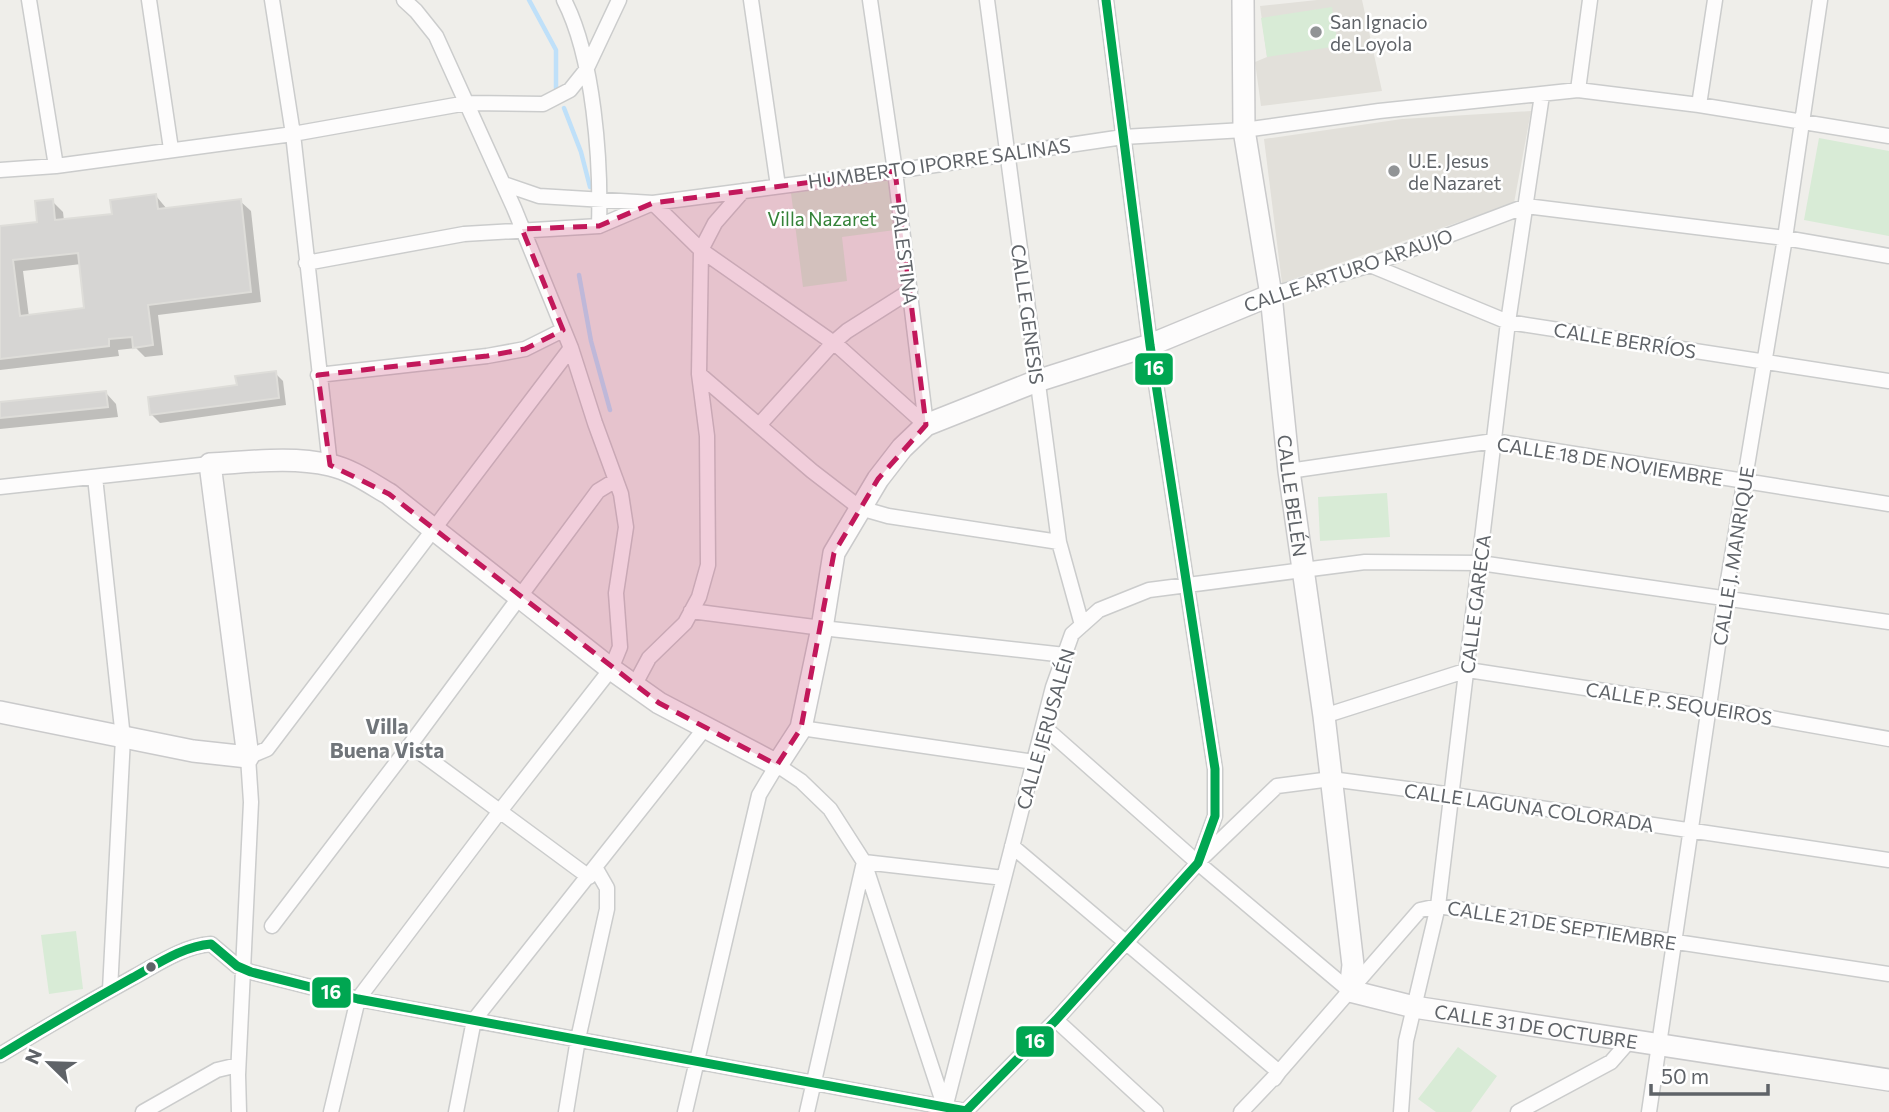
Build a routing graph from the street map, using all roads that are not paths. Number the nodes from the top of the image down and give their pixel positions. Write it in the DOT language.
graph roads {
  1 [pos="29,0"];
  2 [pos="149,0"];
  3 [pos="272,0"];
  4 [pos="404,0"];
  5 [pos="565,0"];
  6 [pos="619,0"];
  7 [pos="751,0"];
  8 [pos="870,0"];
  9 [pos="987,0"];
  10 [pos="1107,0"];
  11 [pos="1243,0"];
  12 [pos="1590,0"];
  13 [pos="1715,0"];
  14 [pos="1820,0"];
  15 [pos="586,70"];
  16 [pos="1578,90"];
  17 [pos="1542,95"];
  18 [pos="467,103"];
  19 [pos="1699,105"];
  20 [pos="1803,122"];
  21 [pos="1244,130"];
  22 [pos="293,134"];
  23 [pos="1889,136"];
  24 [pos="1123,137"];
  25 [pos="171,149"];
  26 [pos="1006,155"];
  27 [pos="56,166"];
  28 [pos="0,170"];
  29 [pos="895,171"];
  30 [pos="504,184"];
  31 [pos="778,186"];
  32 [pos="743,191"];
  33 [pos="600,200"];
  34 [pos="653,203"];
  35 [pos="1526,206"];
  36 [pos="598,226"];
  37 [pos="522,229"];
  38 [pos="1785,238"];
  39 [pos="701,250"];
  40 [pos="1889,256"];
  41 [pos="306,263"];
  42 [pos="1370,265"];
  43 [pos="910,291"];
  44 [pos="1271,295"];
  45 [pos="1508,322"];
  46 [pos="563,330"];
  47 [pos="833,343"];
  48 [pos="1150,345"];
  49 [pos="570,348"];
  50 [pos="1764,361"];
  51 [pos="699,374"];
  52 [pos="318,375"];
  53 [pos="1037,381"];
  54 [pos="1889,381"];
  55 [pos="760,424"];
  56 [pos="926,425"];
  57 [pos="1494,441"];
  58 [pos="210,464"];
  59 [pos="330,465"];
  60 [pos="1289,471"];
  61 [pos="95,477"];
  62 [pos="616,480"];
  63 [pos="1744,482"];
  64 [pos="0,487"];
  65 [pos="1889,504"];
  66 [pos="860,508"];
  67 [pos="433,529"];
  68 [pos="1059,542"];
  69 [pos="1480,563"];
  70 [pos="1303,570"];
  71 [pos="1187,585"];
  72 [pos="520,597"];
  73 [pos="1725,598"];
  74 [pos="691,611"];
  75 [pos="1889,622"];
  76 [pos="1082,625"];
  77 [pos="822,628"];
  78 [pos="1065,655"];
  79 [pos="611,668"];
  80 [pos="1468,670"];
  81 [pos="634,686"];
  82 [pos="1709,707"];
  83 [pos="0,712"];
  84 [pos="1324,716"];
  85 [pos="1043,726"];
  86 [pos="705,728"];
  87 [pos="801,728"];
  88 [pos="123,737"];
  89 [pos="1889,739"];
  90 [pos="410,745"];
  91 [pos="248,757"];
  92 [pos="1034,762"];
  93 [pos="777,765"];
  94 [pos="1331,779"];
  95 [pos="1452,794"];
  96 [pos="500,811"];
  97 [pos="1691,830"];
  98 [pos="1012,846"];
  99 [pos="1889,860"];
  100 [pos="864,862"];
  101 [pos="1198,863"];
  102 [pos="592,872"];
  103 [pos="1004,878"];
  104 [pos="1438,906"];
  105 [pos="272,926"];
  106 [pos="1675,942"];
  107 [pos="1126,943"];
  108 [pos="243,968"];
  109 [pos="1889,974"];
  110 [pos="110,990"];
  111 [pos="1350,990"];
  112 [pos="358,999"];
  113 [pos="1414,1007"];
  114 [pos="474,1020"];
  115 [pos="1056,1020"];
  116 [pos="578,1039"];
  117 [pos="1631,1039"];
  118 [pos="1660,1043"];
  119 [pos="0,1055"];
  120 [pos="696,1061"];
  121 [pos="238,1065"];
  122 [pos="1279,1072"];
  123 [pos="1889,1080"];
  124 [pos="813,1083"];
  125 [pos="944,1109"];
  126 [pos="967,1111"];
  127 [pos="143,1112"];
  128 [pos="239,1112"];
  129 [pos="331,1112"];
  130 [pos="456,1112"];
  131 [pos="566,1112"];
  132 [pos="685,1112"];
  133 [pos="807,1112"];
  134 [pos="1156,1112"];
  135 [pos="1241,1112"];
  136 [pos="1248,1112"];
  137 [pos="1401,1112"];
  138 [pos="1518,1112"];
  139 [pos="1650,1112"];
  1 -- 27 [label="street"];
  2 -- 25 [label="street"];
  3 -- 22 [label="street"];
  4 -- 18 [label="street"];
  5 -- 15 [label="street"];
  6 -- 15 [label="street"];
  7 -- 31 [label="street"];
  8 -- 29 [label="street, PALESTINA"];
  9 -- 26 [label="street, CALLE GENESIS"];
  10 -- 24 [label="street"];
  11 -- 21 [label="street, CALLE BELÉN"];
  12 -- 16 [label="street"];
  13 -- 19 [label="street"];
  14 -- 20 [label="street, CALLE J. MANRIQUE"];
  15 -- 18 [label="street"];
  15 -- 33 [label="street"];
  16 -- 17 [label="street, HUMBERTO IPORRE SALINAS"];
  16 -- 19 [label="street, HUMBERTO IPORRE SALINAS"];
  17 -- 21 [label="street, HUMBERTO IPORRE SALINAS"];
  17 -- 35 [label="street, CALLE GARECA"];
  18 -- 22 [label="street"];
  18 -- 30 [label="street"];
  19 -- 20 [label="street, HUMBERTO IPORRE SALINAS"];
  20 -- 23 [label="street, HUMBERTO IPORRE SALINAS"];
  20 -- 38 [label="street, CALLE J. MANRIQUE"];
  21 -- 24 [label="street, HUMBERTO IPORRE SALINAS"];
  21 -- 44 [label="street, CALLE BELÉN"];
  22 -- 25 [label="street"];
  22 -- 41 [label="street"];
  24 -- 26 [label="street, HUMBERTO IPORRE SALINAS"];
  24 -- 48 [label="street"];
  25 -- 27 [label="street"];
  26 -- 29 [label="street, HUMBERTO IPORRE SALINAS"];
  26 -- 53 [label="street, CALLE GENESIS"];
  27 -- 28 [label="street"];
  29 -- 31 [label="street, HUMBERTO IPORRE SALINAS"];
  29 -- 43 [label="street, PALESTINA"];
  30 -- 33 [label="street"];
  30 -- 37 [label="street"];
  31 -- 32 [label="street, HUMBERTO IPORRE SALINAS"];
  32 -- 34 [label="street, HUMBERTO IPORRE SALINAS"];
  32 -- 39 [label="street"];
  33 -- 34 [label="street"];
  33 -- 36 [label="street"];
  34 -- 36 [label="street, HUMBERTO IPORRE SALINAS"];
  34 -- 39 [label="street"];
  35 -- 38 [label="street, CALLE ARTURO ARAUJO"];
  35 -- 42 [label="street, CALLE ARTURO ARAUJO"];
  35 -- 45 [label="street, CALLE GARECA"];
  36 -- 37 [label="street, HUMBERTO IPORRE SALINAS"];
  37 -- 41 [label="street, HUMBERTO IPORRE SALINAS"];
  37 -- 46 [label="street"];
  38 -- 40 [label="street, CALLE ARTURO ARAUJO"];
  38 -- 50 [label="street, CALLE J. MANRIQUE"];
  39 -- 47 [label="street"];
  39 -- 51 [label="street"];
  41 -- 52 [label="street"];
  42 -- 44 [label="street, CALLE ARTURO ARAUJO"];
  42 -- 45 [label="street, CALLE BERRÍOS"];
  43 -- 47 [label="street"];
  43 -- 56 [label="street, PALESTINA"];
  44 -- 48 [label="street, CALLE ARTURO ARAUJO"];
  44 -- 60 [label="street, CALLE BELÉN"];
  45 -- 50 [label="street, CALLE BERRÍOS"];
  45 -- 57 [label="street, CALLE GARECA"];
  46 -- 49 [label="street"];
  46 -- 52 [label="street"];
  47 -- 55 [label="street"];
  47 -- 56 [label="street"];
  48 -- 53 [label="street, CALLE ARTURO ARAUJO"];
  48 -- 71 [label="street"];
  49 -- 62 [label="street"];
  49 -- 67 [label="street"];
  50 -- 54 [label="street, CALLE BERRÍOS"];
  50 -- 63 [label="street, CALLE J. MANRIQUE"];
  51 -- 55 [label="street"];
  51 -- 74 [label="street"];
  52 -- 59 [label="street"];
  53 -- 56 [label="street, CALLE ARTURO ARAUJO"];
  53 -- 68 [label="street, CALLE GENESIS"];
  55 -- 66 [label="street"];
  56 -- 66 [label="street, CALLE ARTURO ARAUJO"];
  57 -- 60 [label="street, CALLE 18 DE NOVIEMBRE"];
  57 -- 63 [label="street, CALLE 18 DE NOVIEMBRE"];
  57 -- 69 [label="street, CALLE GARECA"];
  58 -- 59 [label="street"];
  58 -- 61 [label="street"];
  58 -- 91 [label="street"];
  59 -- 67 [label="street"];
  60 -- 70 [label="street, CALLE BELÉN"];
  61 -- 64 [label="street"];
  61 -- 88 [label="street"];
  62 -- 72 [label="street"];
  62 -- 79 [label="street"];
  63 -- 65 [label="street, CALLE 18 DE NOVIEMBRE"];
  63 -- 73 [label="street, CALLE J. MANRIQUE"];
  66 -- 68 [label="street"];
  66 -- 77 [label="street, CALLE ARTURO ARAUJO"];
  67 -- 72 [label="street"];
  67 -- 91 [label="street"];
  68 -- 76 [label="street, CALLE GENESIS"];
  69 -- 70 [label="street, CALLE JERUSALÉN"];
  69 -- 73 [label="street, CALLE JERUSALÉN"];
  69 -- 80 [label="street, CALLE GARECA"];
  70 -- 71 [label="street, CALLE JERUSALÉN"];
  70 -- 84 [label="street, CALLE BELÉN"];
  71 -- 76 [label="street, CALLE JERUSALÉN"];
  71 -- 101 [label="street"];
  72 -- 79 [label="street"];
  72 -- 90 [label="street"];
  73 -- 75 [label="street, CALLE JERUSALÉN"];
  73 -- 82 [label="street, CALLE J. MANRIQUE"];
  74 -- 77 [label="street"];
  74 -- 81 [label="street"];
  76 -- 78 [label="street, CALLE JERUSALÉN"];
  77 -- 78 [label="street"];
  77 -- 87 [label="street, CALLE ARTURO ARAUJO"];
  78 -- 85 [label="street, CALLE JERUSALÉN"];
  79 -- 81 [label="street"];
  79 -- 96 [label="street"];
  80 -- 82 [label="street, CALLE P. SEQUEIROS"];
  80 -- 84 [label="street"];
  80 -- 95 [label="street, CALLE GARECA"];
  81 -- 86 [label="street"];
  82 -- 89 [label="street, CALLE P. SEQUEIROS"];
  82 -- 97 [label="street, CALLE J. MANRIQUE"];
  83 -- 88 [label="street"];
  84 -- 94 [label="street, CALLE BELÉN"];
  85 -- 92 [label="street, CALLE JERUSALÉN"];
  85 -- 101 [label="street"];
  86 -- 93 [label="street"];
  86 -- 102 [label="street"];
  87 -- 92 [label="street"];
  87 -- 93 [label="street"];
  88 -- 91 [label="street"];
  88 -- 110 [label="street"];
  90 -- 96 [label="street"];
  90 -- 105 [label="street"];
  91 -- 108 [label="street"];
  92 -- 98 [label="street, CALLE JERUSALÉN"];
  93 -- 100 [label="street"];
  93 -- 120 [label="street"];
  94 -- 95 [label="street, CALLE LAGUNA COLORADA"];
  94 -- 101 [label="street, CALLE LAGUNA COLORADA"];
  94 -- 111 [label="street, CALLE BELÉN"];
  95 -- 97 [label="street, CALLE LAGUNA COLORADA"];
  95 -- 104 [label="street, CALLE GARECA"];
  96 -- 102 [label="street"];
  96 -- 112 [label="street"];
  97 -- 99 [label="street, CALLE LAGUNA COLORADA"];
  97 -- 106 [label="street, CALLE J. MANRIQUE"];
  98 -- 103 [label="street, CALLE JERUSALÉN"];
  98 -- 107 [label="street"];
  100 -- 103 [label="street"];
  100 -- 124 [label="street"];
  100 -- 125 [label="street"];
  101 -- 107 [label="street, CALLE LAGUNA COLORADA"];
  101 -- 111 [label="street"];
  102 -- 114 [label="street"];
  102 -- 116 [label="street"];
  103 -- 125 [label="street, CALLE JERUSALÉN"];
  104 -- 106 [label="street, CALLE 21 DE SEPTIEMBRE"];
  104 -- 111 [label="street, CALLE 21 DE SEPTIEMBRE"];
  104 -- 113 [label="street, CALLE GARECA"];
  106 -- 109 [label="street, CALLE 21 DE SEPTIEMBRE"];
  106 -- 118 [label="street, CALLE J. MANRIQUE"];
  107 -- 115 [label="street, CALLE LAGUNA COLORADA"];
  107 -- 122 [label="street"];
  108 -- 110 [label="street"];
  108 -- 112 [label="street"];
  108 -- 121 [label="street"];
  110 -- 119 [label="street"];
  111 -- 113 [label="street, CALLE 31 DE OCTUBRE"];
  111 -- 122 [label="street, CALLE 21 DE SEPTIEMBRE"];
  112 -- 114 [label="street"];
  112 -- 129 [label="street"];
  113 -- 117 [label="street, CALLE 31 DE OCTUBRE"];
  113 -- 137 [label="street, CALLE GARECA"];
  114 -- 116 [label="street"];
  114 -- 130 [label="street"];
  115 -- 126 [label="street, CALLE LAGUNA COLORADA"];
  115 -- 134 [label="street"];
  116 -- 120 [label="street"];
  116 -- 131 [label="street"];
  117 -- 118 [label="street, CALLE 31 DE OCTUBRE"];
  117 -- 138 [label="street"];
  118 -- 123 [label="street, CALLE 31 DE OCTUBRE"];
  118 -- 139 [label="street, CALLE J. MANRIQUE"];
  120 -- 124 [label="street"];
  120 -- 132 [label="street"];
  121 -- 127 [label="street"];
  121 -- 128 [label="street"];
  122 -- 135 [label="street, CALLE 21 DE SEPTIEMBRE"];
  122 -- 136 [label="street"];
  124 -- 125 [label="street"];
  124 -- 133 [label="street"];
  125 -- 126 [label="street"];
}
